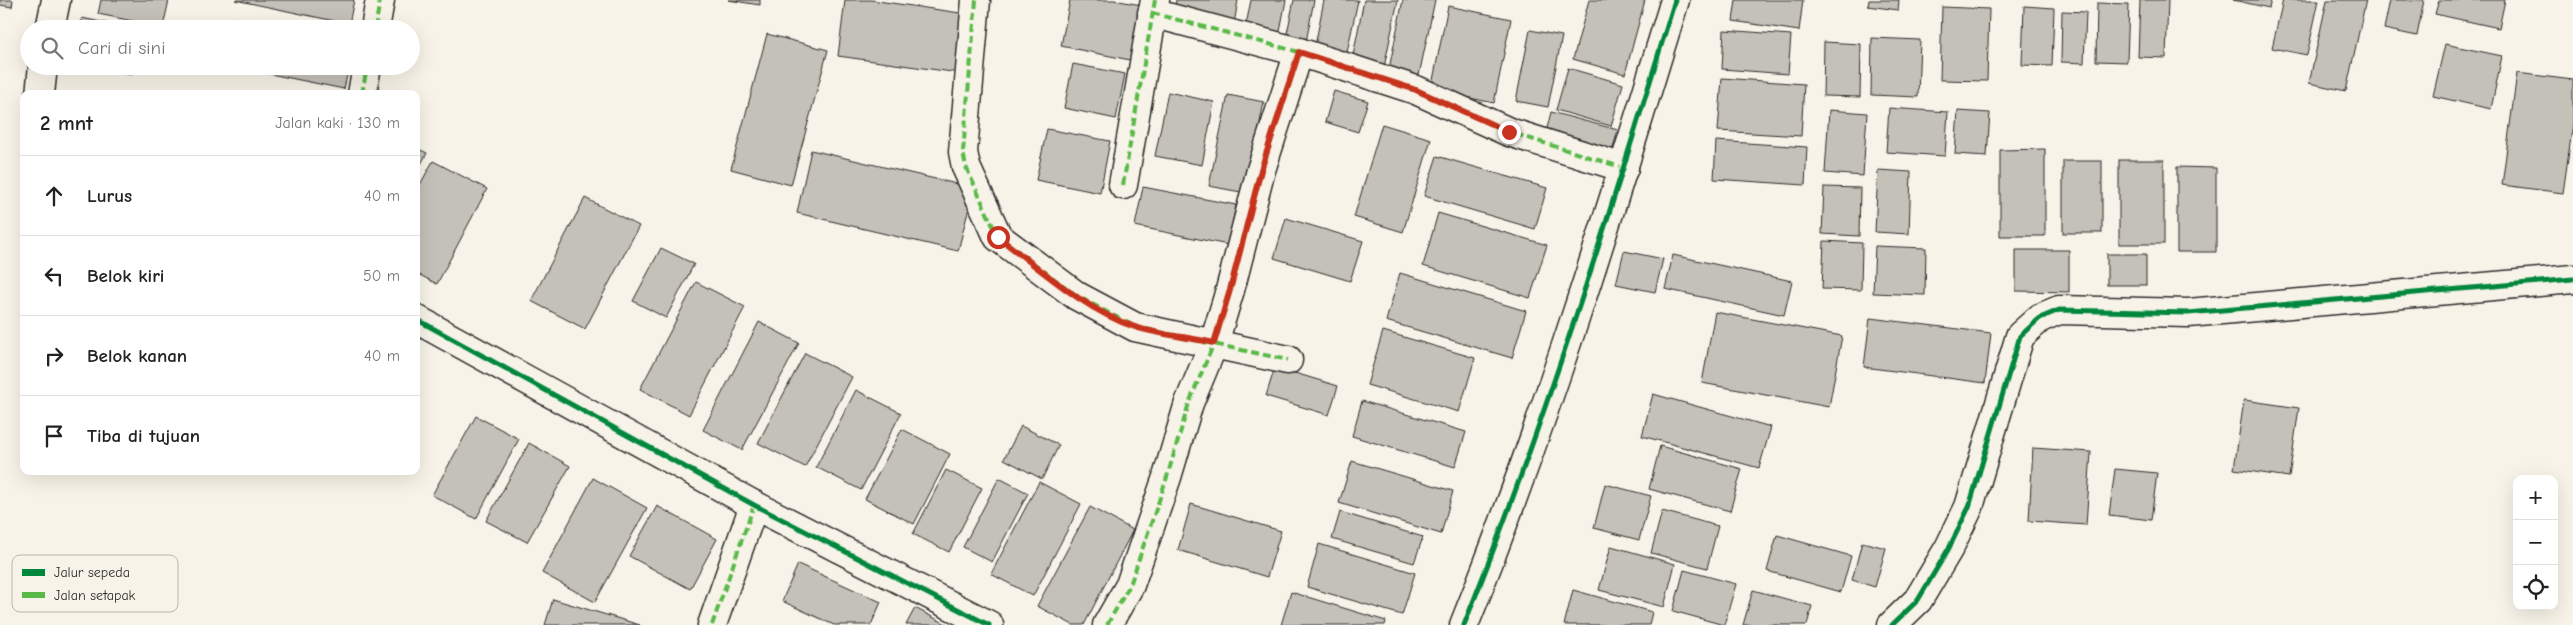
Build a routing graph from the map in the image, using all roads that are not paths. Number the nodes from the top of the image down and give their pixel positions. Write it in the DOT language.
graph roads {
  1 [pos="56,0"];
  2 [pos="380,0"];
  3 [pos="976,0"];
  4 [pos="1675,0"];
  5 [pos="1154,7"];
  6 [pos="52,20"];
  7 [pos="377,20"];
  8 [pos="1299,52"];
  9 [pos="41,75"];
  10 [pos="366,75"];
  11 [pos="40,90"];
  12 [pos="363,90"];
  13 [pos="1624,168"];
  14 [pos="1123,185"];
  15 [pos="2573,279"];
  16 [pos="420,321"];
  17 [pos="1214,343"];
  18 [pos="1288,360"];
  19 [pos="754,504"];
  20 [pos="712,625"];
  21 [pos="989,625"];
  22 [pos="1107,625"];
  23 [pos="1464,625"];
  24 [pos="1892,625"];
  1 -- 6 [label="street"];
  2 -- 7 [label="street"];
  3 -- 17 [label="street"];
  4 -- 13 [label="street"];
  5 -- 8 [label="street"];
  5 -- 14 [label="street"];
  8 -- 13 [label="street"];
  8 -- 17 [label="street"];
  9 -- 11 [label="street"];
  10 -- 12 [label="street"];
  13 -- 23 [label="street"];
  15 -- 24 [label="street"];
  16 -- 19 [label="street"];
  17 -- 18 [label="street"];
  17 -- 22 [label="street"];
  19 -- 20 [label="street"];
  19 -- 21 [label="street"];
}
